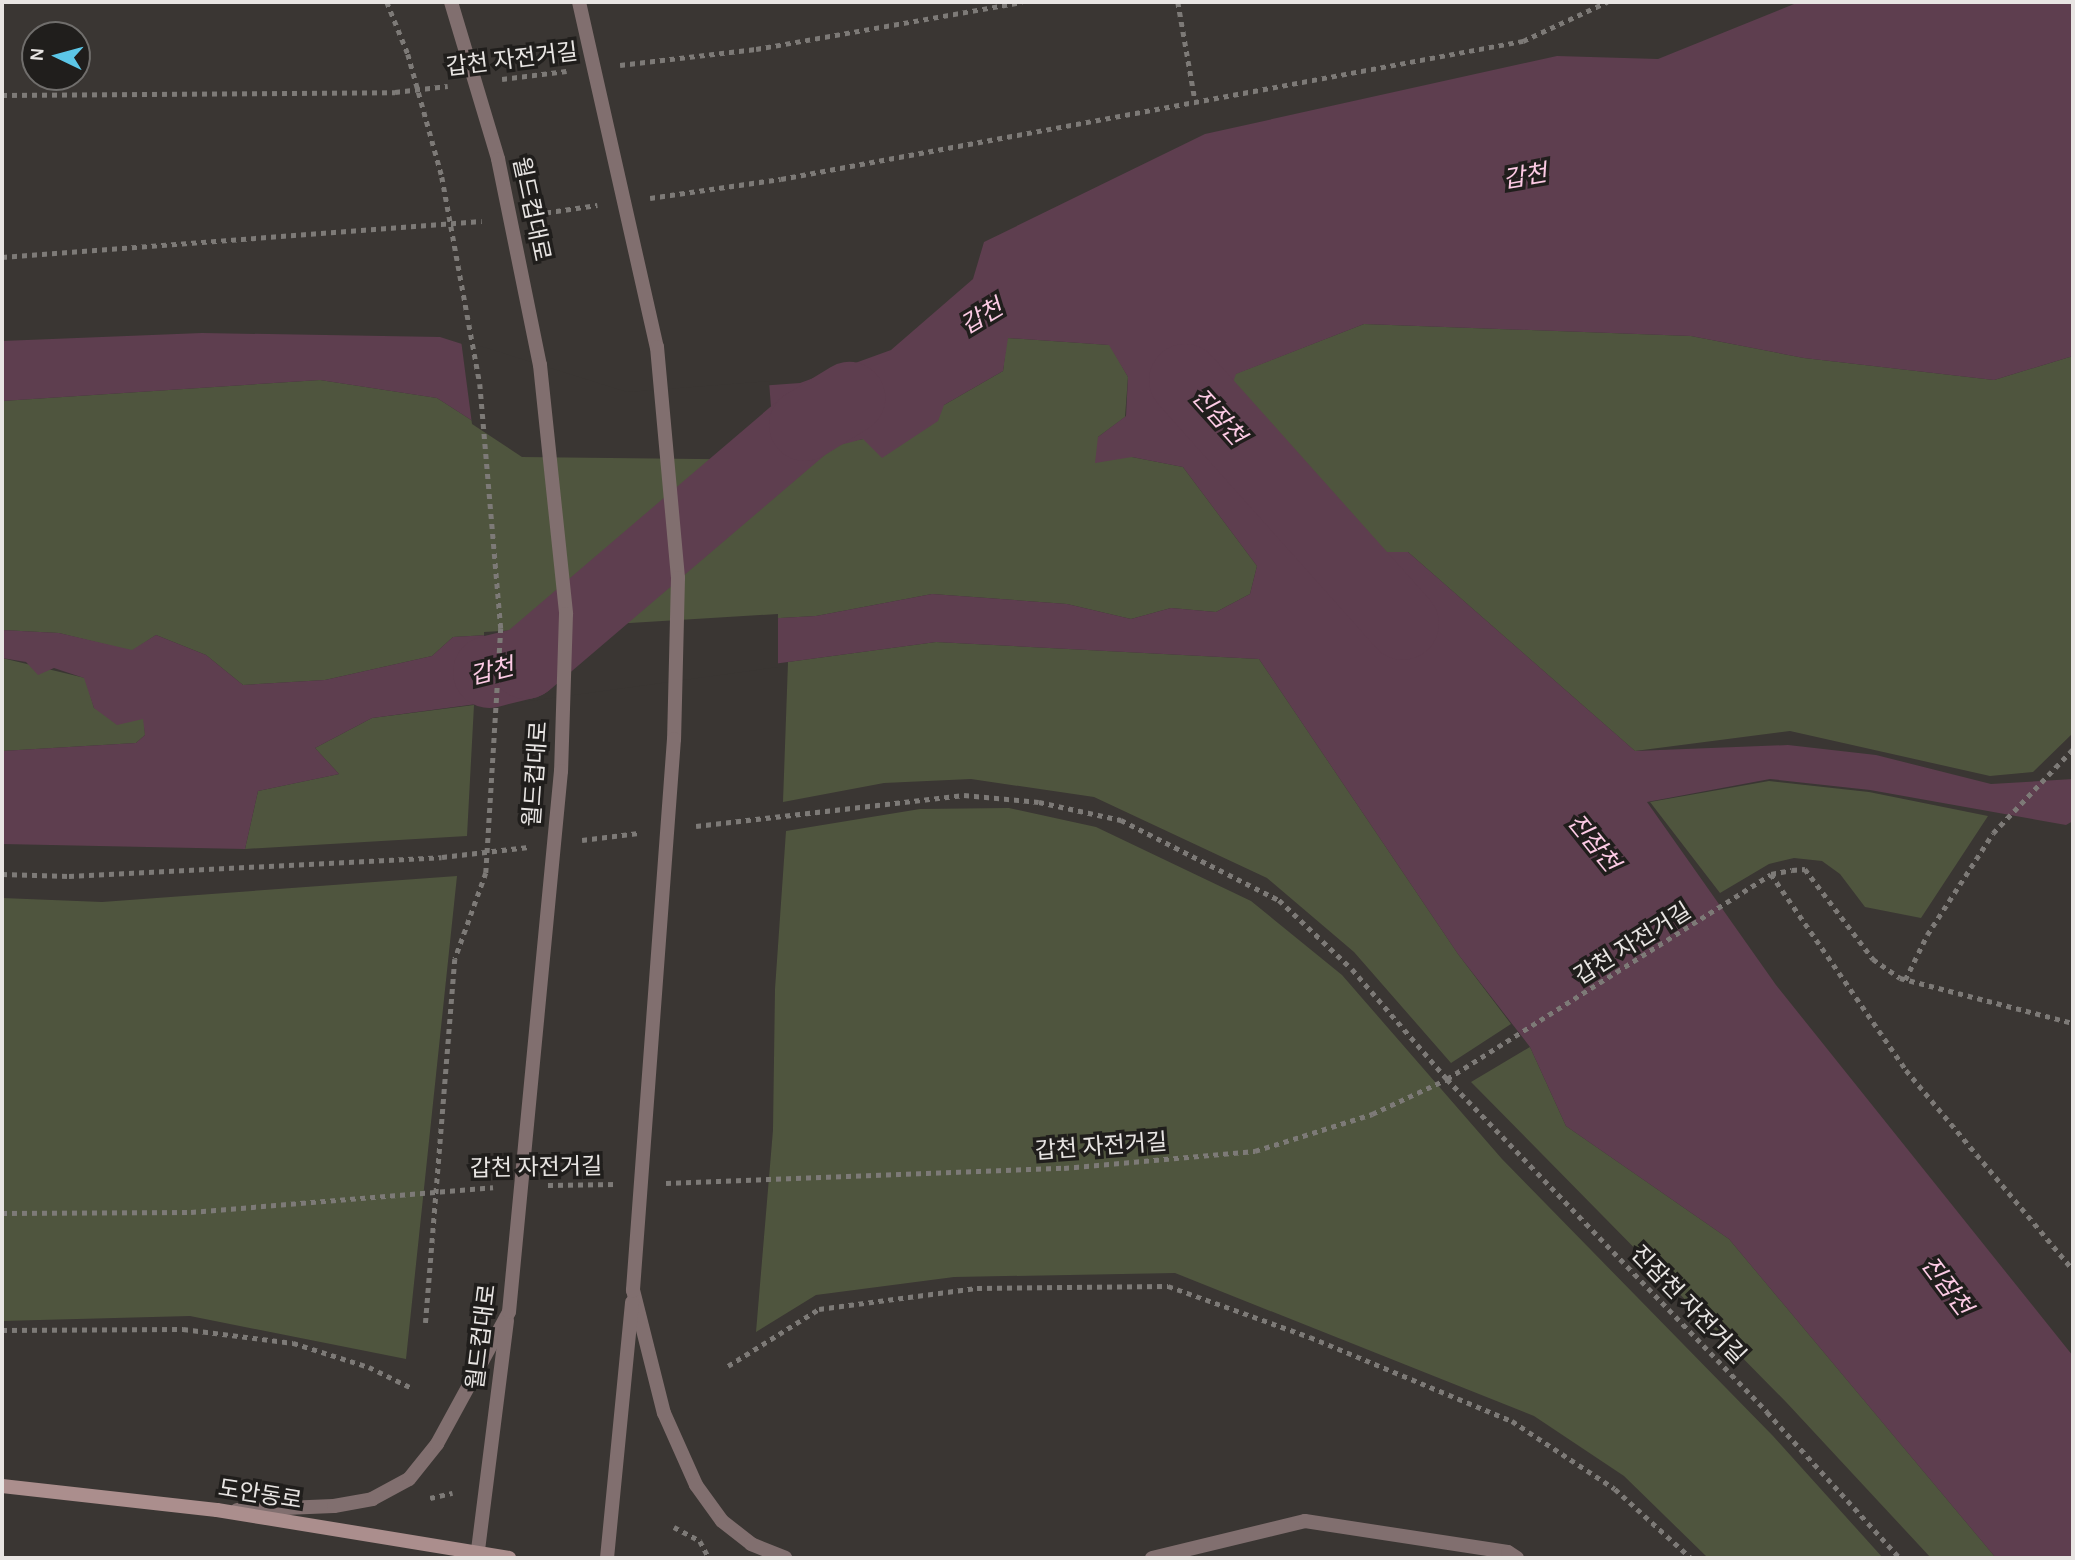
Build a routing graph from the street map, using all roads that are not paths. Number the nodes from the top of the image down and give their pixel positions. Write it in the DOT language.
graph roads {
  1 [pos="451,2"];
  2 [pos="579,2"];
  3 [pos="633,1290"];
  4 [pos="509,1312"];
  5 [pos="2,1486"];
  6 [pos="217,1510"];
  7 [pos="477,1556"];
  8 [pos="509,1558"];
  9 [pos="607,1558"];
  10 [pos="785,1558"];
  11 [pos="1152,1558"];
  12 [pos="1517,1558"];
  1 -- 4 [label="street, 월드컵대로, bridge"];
  2 -- 3 [label="street, bridge"];
  3 -- 9 [label="street"];
  3 -- 10 [label="street"];
  4 -- 6 [label="street"];
  4 -- 7 [label="street, 월드컵대로"];
  5 -- 6 [label="main road, 도안동로"];
  6 -- 7 [label="main road, 도안동로"];
  7 -- 8 [label="main road, 도안동로"];
  11 -- 12 [label="street"];
}
